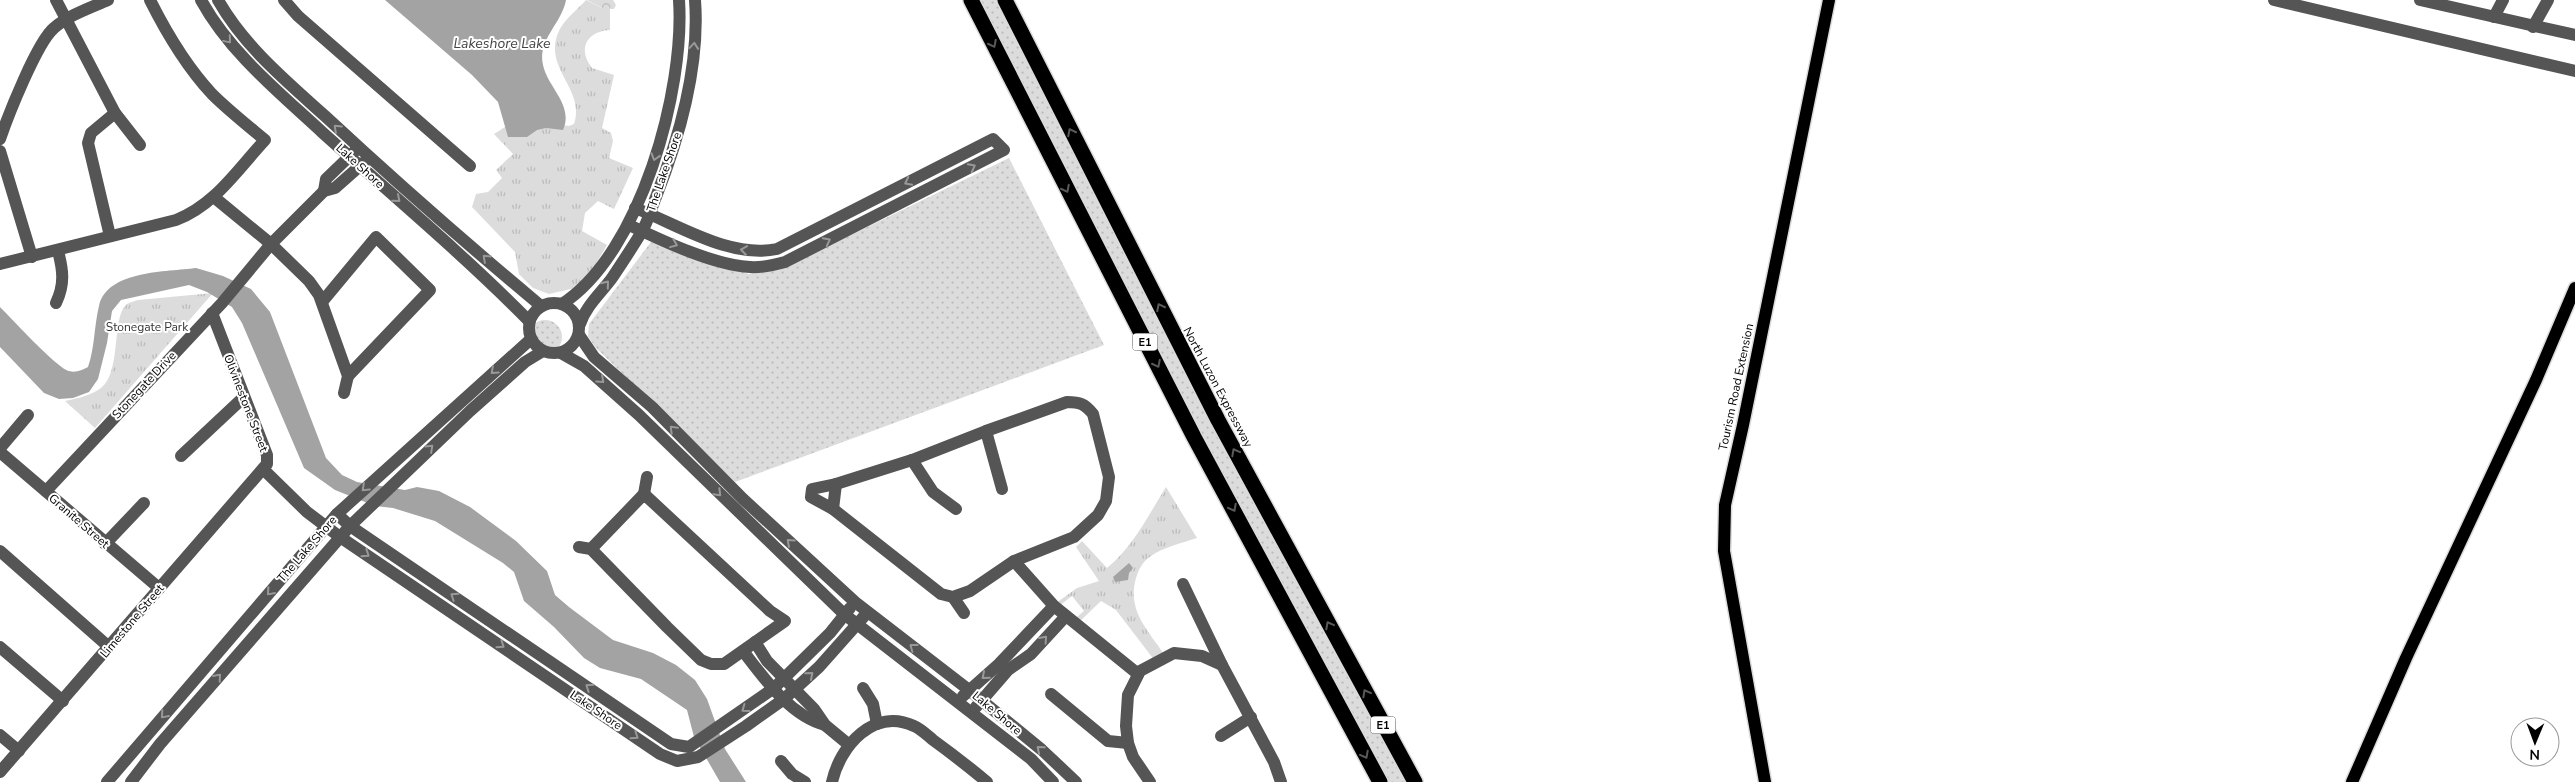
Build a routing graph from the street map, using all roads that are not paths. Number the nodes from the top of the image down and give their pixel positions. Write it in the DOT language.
graph roads {
  1 [pos="56,0"];
  2 [pos="108,0"];
  3 [pos="150,0"];
  4 [pos="201,0"];
  5 [pos="218,0"];
  6 [pos="284,0"];
  7 [pos="679,0"];
  8 [pos="696,0"];
  9 [pos="971,0"];
  10 [pos="1005,0"];
  11 [pos="1829,0"];
  12 [pos="2274,0"];
  13 [pos="2420,0"];
  14 [pos="2503,0"];
  15 [pos="2548,0"];
  16 [pos="2453,4"];
  17 [pos="2494,17"];
  18 [pos="65,19"];
  19 [pos="2533,27"];
  20 [pos="2575,35"];
  21 [pos="674,69"];
  22 [pos="692,71"];
  23 [pos="2575,71"];
  24 [pos="115,113"];
  25 [pos="0,139"];
  26 [pos="140,145"];
  27 [pos="0,150"];
  28 [pos="351,155"];
  29 [pos="361,166"];
  30 [pos="470,166"];
  31 [pos="324,191"];
  32 [pos="215,198"];
  33 [pos="638,203"];
  34 [pos="651,209"];
  35 [pos="629,224"];
  36 [pos="451,227"];
  37 [pos="642,231"];
  38 [pos="110,236"];
  39 [pos="441,238"];
  40 [pos="271,244"];
  41 [pos="777,249"];
  42 [pos="58,251"];
  43 [pos="32,257"];
  44 [pos="785,262"];
  45 [pos="0,264"];
  46 [pos="2575,288"];
  47 [pos="322,302"];
  48 [pos="56,303"];
  49 [pos="562,304"];
  50 [pos="541,306"];
  51 [pos="212,313"];
  52 [pos="530,321"];
  53 [pos="579,330"];
  54 [pos="531,339"];
  55 [pos="543,351"];
  56 [pos="561,353"];
  57 [pos="348,376"];
  58 [pos="344,393"];
  59 [pos="244,397"];
  60 [pos="28,415"];
  61 [pos="986,431"];
  62 [pos="0,448"];
  63 [pos="0,452"];
  64 [pos="181,456"];
  65 [pos="912,460"];
  66 [pos="263,469"];
  67 [pos="647,477"];
  68 [pos="836,484"];
  69 [pos="1002,489"];
  70 [pos="46,491"];
  71 [pos="644,494"];
  72 [pos="144,502"];
  73 [pos="833,509"];
  74 [pos="956,509"];
  75 [pos="337,514"];
  76 [pos="326,525"];
  77 [pos="350,526"];
  78 [pos="340,537"];
  79 [pos="105,544"];
  80 [pos="0,551"];
  81 [pos="1014,560"];
  82 [pos="1183,584"];
  83 [pos="159,588"];
  84 [pos="953,597"];
  85 [pos="855,602"];
  86 [pos="1054,606"];
  87 [pos="867,613"];
  88 [pos="964,613"];
  89 [pos="844,614"];
  90 [pos="1066,616"];
  91 [pos="857,625"];
  92 [pos="755,642"];
  93 [pos="0,647"];
  94 [pos="109,647"];
  95 [pos="743,651"];
  96 [pos="1004,666"];
  97 [pos="1222,666"];
  98 [pos="1138,674"];
  99 [pos="784,678"];
  100 [pos="774,688"];
  101 [pos="863,688"];
  102 [pos="794,689"];
  103 [pos="969,690"];
  104 [pos="1051,694"];
  105 [pos="784,699"];
  106 [pos="981,700"];
  107 [pos="63,701"];
  108 [pos="958,701"];
  109 [pos="971,713"];
  110 [pos="1251,718"];
  111 [pos="877,724"];
  112 [pos="825,725"];
  113 [pos="0,735"];
  114 [pos="1221,736"];
  115 [pos="1128,743"];
  116 [pos="848,744"];
  117 [pos="686,747"];
  118 [pos="19,751"];
  119 [pos="692,759"];
  120 [pos="781,761"];
  121 [pos="0,772"];
  122 [pos="107,782"];
  123 [pos="131,782"];
  124 [pos="805,782"];
  125 [pos="832,782"];
  126 [pos="987,782"];
  127 [pos="1053,782"];
  128 [pos="1076,782"];
  129 [pos="1150,782"];
  130 [pos="1281,782"];
  131 [pos="1380,782"];
  132 [pos="1415,782"];
  133 [pos="1766,782"];
  134 [pos="2352,782"];
  1 -- 18 [label="street"];
  2 -- 18 [label="street"];
  3 -- 32 [label="street"];
  4 -- 28 [label="street, Lake Shore, one-way"];
  28 -- 5 [label="street, Lake Shore, one-way"];
  6 -- 30 [label="street"];
  7 -- 21 [label="street, The Lake Shore"];
  22 -- 8 [label="street, The Lake Shore, one-way"];
  9 -- 131 [label="highway, E1, one-way"];
  132 -- 10 [label="highway, North Luzon Expressway / E1, one-way"];
  11 -- 133 [label="main road, Tourism Road Extension"];
  12 -- 23 [label="street"];
  13 -- 16 [label="street"];
  14 -- 17 [label="street"];
  15 -- 19 [label="street"];
  16 -- 17 [label="street"];
  17 -- 19 [label="street"];
  18 -- 24 [label="street"];
  18 -- 25 [label="street"];
  19 -- 20 [label="street"];
  21 -- 22 [label="street"];
  21 -- 33 [label="street, The Lake Shore, one-way"];
  22 -- 34 [label="street, The Lake Shore"];
  24 -- 26 [label="street"];
  24 -- 38 [label="street"];
  27 -- 43 [label="street"];
  28 -- 29 [label="street, Lake Shore"];
  28 -- 31 [label="street, Stonegate Drive"];
  29 -- 31 [label="street, Stonegate Drive"];
  29 -- 36 [label="street, Lake Shore"];
  29 -- 39 [label="street, Lake Shore, one-way"];
  31 -- 40 [label="street, Stonegate Drive"];
  32 -- 38 [label="street"];
  32 -- 40 [label="street"];
  33 -- 34 [label="street"];
  33 -- 35 [label="street, The Lake Shore"];
  34 -- 37 [label="street, The Lake Shore"];
  41 -- 34 [label="street, one-way"];
  35 -- 37 [label="street"];
  35 -- 49 [label="street, The Lake Shore"];
  36 -- 39 [label="street"];
  50 -- 36 [label="street, Lake Shore, one-way"];
  37 -- 44 [label="street, one-way"];
  53 -- 37 [label="street, The Lake Shore, one-way"];
  38 -- 42 [label="street"];
  39 -- 52 [label="street, Lake Shore"];
  40 -- 47 [label="street"];
  40 -- 51 [label="street, Stonegate Drive"];
  41 -- 44 [label="street"];
  44 -- 41 [label="street, one-way"];
  42 -- 43 [label="street"];
  42 -- 48 [label="street"];
  43 -- 45 [label="street"];
  46 -- 134 [label="main road"];
  47 -- 57 [label="street"];
  47 -- 57 [label="street"];
  49 -- 50 [label="street"];
  49 -- 53 [label="street"];
  50 -- 52 [label="street"];
  51 -- 59 [label="street, Olivinestone Street"];
  51 -- 70 [label="street, Stonegate Drive"];
  52 -- 54 [label="street"];
  53 -- 56 [label="street"];
  85 -- 53 [label="street, Lake Shore, one-way"];
  54 -- 55 [label="street"];
  54 -- 75 [label="street, The Lake Shore, one-way"];
  55 -- 56 [label="street"];
  77 -- 55 [label="street, The Lake Shore, one-way"];
  56 -- 89 [label="street, Lake Shore, one-way"];
  57 -- 58 [label="street"];
  59 -- 64 [label="street"];
  59 -- 66 [label="street, Olivinestone Street"];
  60 -- 62 [label="street"];
  61 -- 65 [label="street"];
  61 -- 69 [label="street"];
  61 -- 81 [label="street"];
  63 -- 70 [label="street, Granite Street"];
  65 -- 68 [label="street"];
  65 -- 74 [label="street"];
  66 -- 76 [label="street, Olivinestone Street"];
  66 -- 83 [label="street, Limestone Street"];
  67 -- 71 [label="street"];
  68 -- 73 [label="street"];
  68 -- 73 [label="street"];
  70 -- 79 [label="street, Granite Street"];
  71 -- 92 [label="street"];
  71 -- 95 [label="street"];
  72 -- 79 [label="street"];
  73 -- 84 [label="street"];
  75 -- 76 [label="street, The Lake Shore"];
  75 -- 77 [label="street, Lake Shore"];
  76 -- 78 [label="street, Lake Shore"];
  76 -- 122 [label="street, The Lake Shore, one-way"];
  77 -- 78 [label="street, The Lake Shore"];
  117 -- 77 [label="street, Lake Shore, one-way"];
  78 -- 119 [label="street, Lake Shore, one-way"];
  123 -- 78 [label="street, The Lake Shore, one-way"];
  79 -- 83 [label="street, Granite Street"];
  80 -- 94 [label="street"];
  81 -- 84 [label="street"];
  81 -- 86 [label="street"];
  82 -- 97 [label="street"];
  83 -- 94 [label="street, Limestone Street"];
  84 -- 88 [label="street"];
  85 -- 87 [label="street, Lake Shore"];
  85 -- 89 [label="street"];
  86 -- 90 [label="street"];
  86 -- 96 [label="street"];
  87 -- 91 [label="street"];
  103 -- 87 [label="street, Lake Shore, one-way"];
  89 -- 91 [label="street, Lake Shore"];
  89 -- 99 [label="street"];
  96 -- 90 [label="street, one-way"];
  90 -- 98 [label="street"];
  102 -- 91 [label="street, one-way"];
  91 -- 108 [label="street, Lake Shore"];
  92 -- 95 [label="street"];
  92 -- 99 [label="street"];
  93 -- 107 [label="street"];
  94 -- 107 [label="street, Limestone Street"];
  95 -- 100 [label="street"];
  96 -- 103 [label="street, one-way"];
  96 -- 106 [label="street"];
  97 -- 98 [label="street"];
  97 -- 110 [label="street"];
  98 -- 115 [label="street"];
  99 -- 100 [label="street"];
  99 -- 102 [label="street"];
  100 -- 105 [label="street"];
  100 -- 117 [label="street, one-way"];
  101 -- 111 [label="street"];
  102 -- 105 [label="street"];
  102 -- 112 [label="street"];
  103 -- 106 [label="street, Lake Shore"];
  103 -- 108 [label="street"];
  104 -- 115 [label="street"];
  105 -- 112 [label="street"];
  105 -- 119 [label="street"];
  106 -- 109 [label="street"];
  128 -- 106 [label="street, Lake Shore, one-way"];
  107 -- 118 [label="street, Limestone Street"];
  108 -- 109 [label="street, Lake Shore"];
  109 -- 127 [label="street, Lake Shore"];
  110 -- 114 [label="street"];
  110 -- 130 [label="street"];
  111 -- 116 [label="street"];
  111 -- 126 [label="street"];
  112 -- 116 [label="street"];
  113 -- 118 [label="street"];
  115 -- 129 [label="street"];
  116 -- 125 [label="street"];
  117 -- 119 [label="street"];
  118 -- 121 [label="street, Limestone Street"];
  120 -- 124 [label="street"];
}
